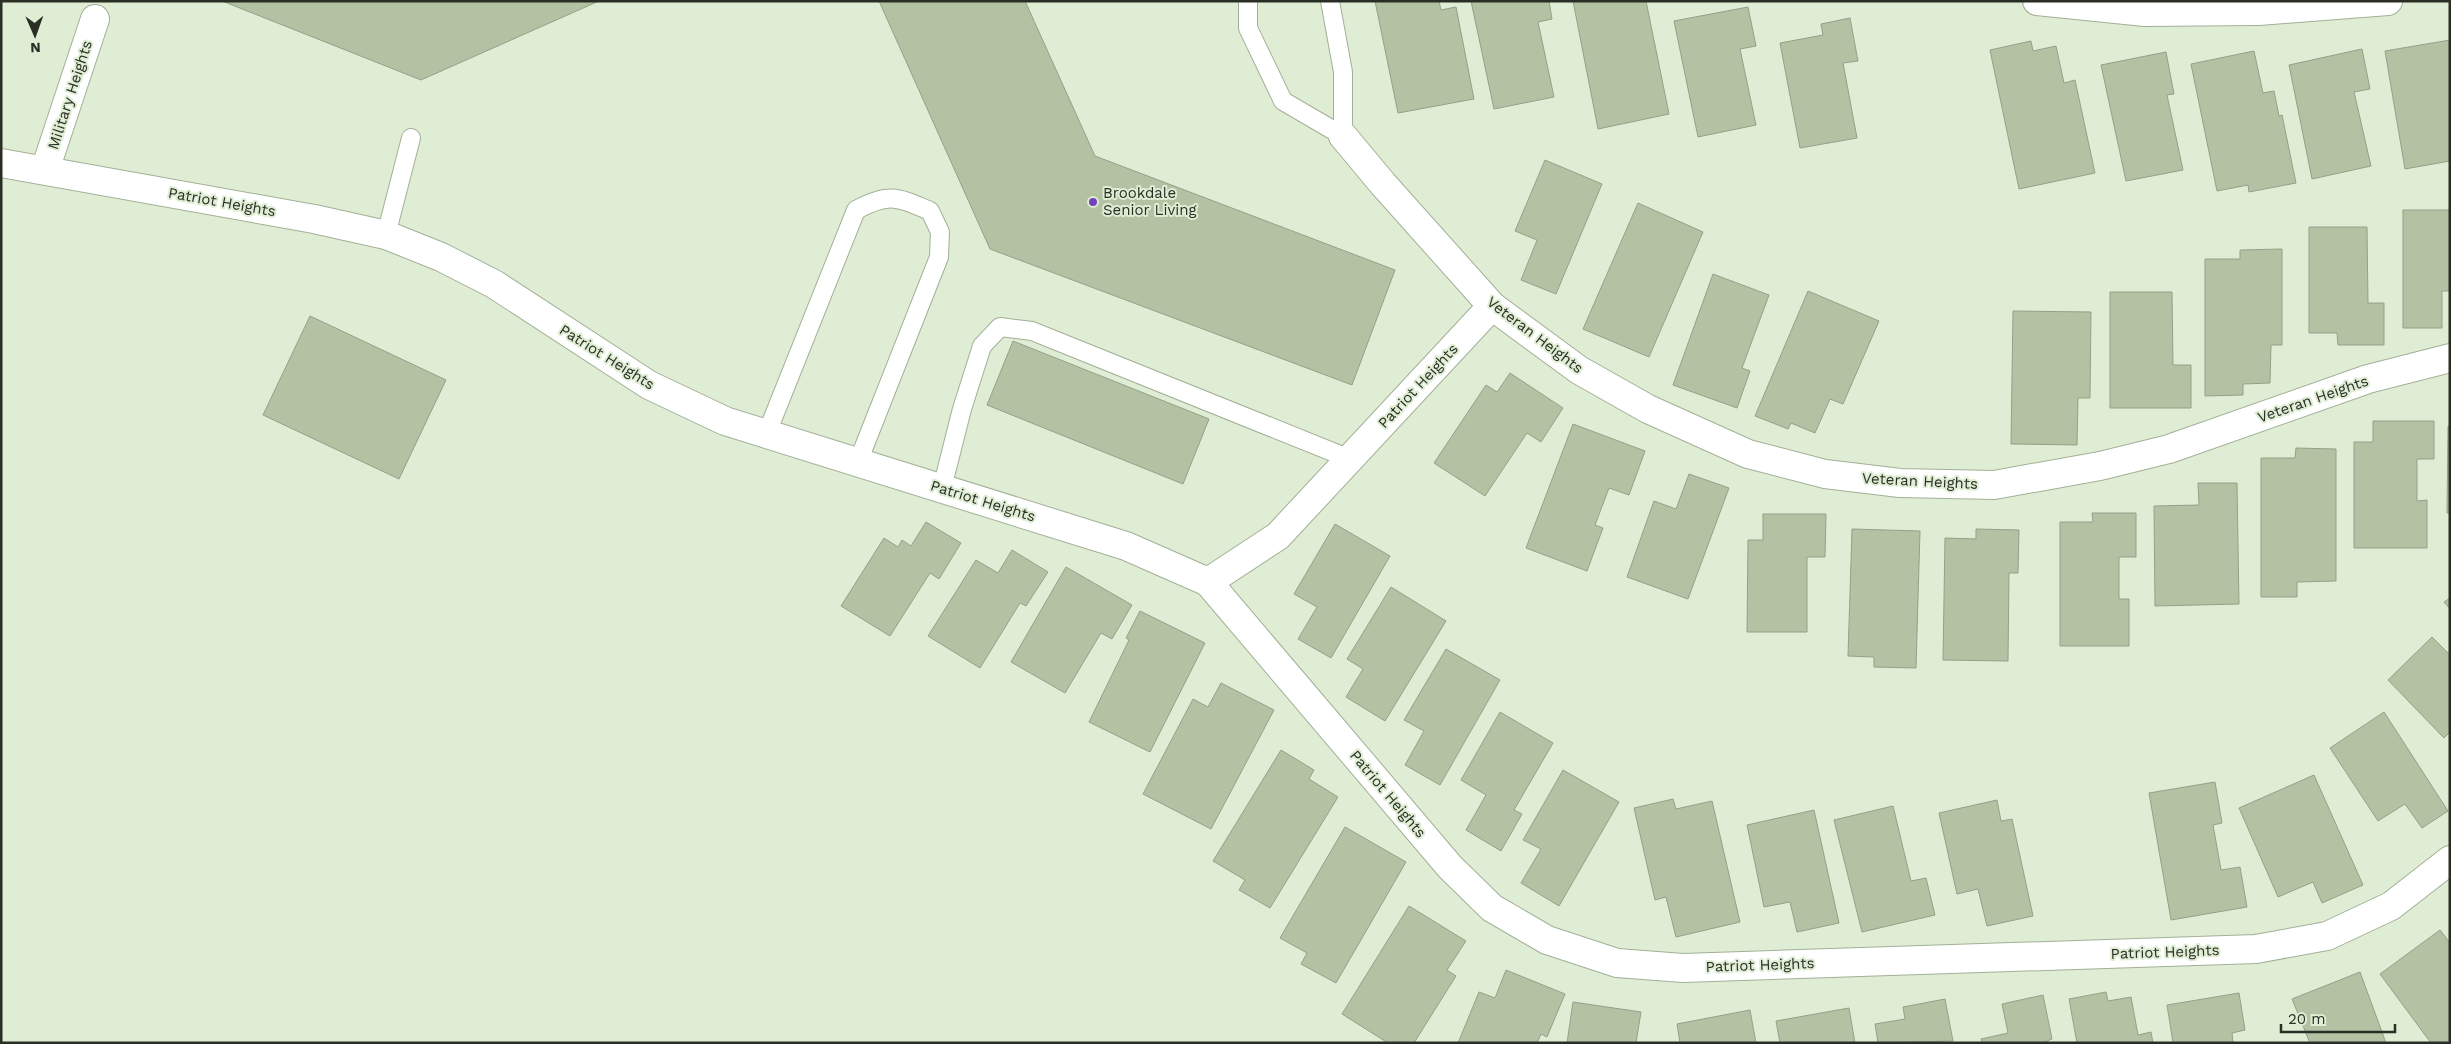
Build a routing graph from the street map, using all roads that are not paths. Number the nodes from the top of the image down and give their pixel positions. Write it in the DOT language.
graph roads {
  1 [pos="1248,1"];
  2 [pos="1330,1"];
  3 [pos="2037,1"];
  4 [pos="2388,1"];
  5 [pos="95,19"];
  6 [pos="1343,136"];
  7 [pos="411,138"];
  8 [pos="1,163"];
  9 [pos="45,170"];
  10 [pos="386,235"];
  11 [pos="1492,306"];
  12 [pos="2450,358"];
  13 [pos="767,433"];
  14 [pos="1350,459"];
  15 [pos="858,462"];
  16 [pos="942,488"];
  17 [pos="1208,582"];
  18 [pos="2450,860"];
  1 -- 6 [label="lane, Veteran Heights"];
  2 -- 6 [label="lane"];
  3 -- 4 [label="street"];
  5 -- 9 [label="street, Military Heights"];
  6 -- 11 [label="street, Veteran Heights"];
  7 -- 10 [label="lane"];
  8 -- 9 [label="street, Patriot Heights"];
  9 -- 10 [label="street, Patriot Heights"];
  10 -- 13 [label="street, Patriot Heights"];
  11 -- 12 [label="street, Veteran Heights"];
  11 -- 14 [label="street, Patriot Heights"];
  13 -- 15 [label="street, Patriot Heights"];
  13 -- 15 [label="lane"];
  14 -- 16 [label="lane"];
  14 -- 17 [label="street, Patriot Heights"];
  15 -- 16 [label="street, Patriot Heights"];
  16 -- 17 [label="street, Patriot Heights"];
  17 -- 18 [label="street, Patriot Heights"];
}
